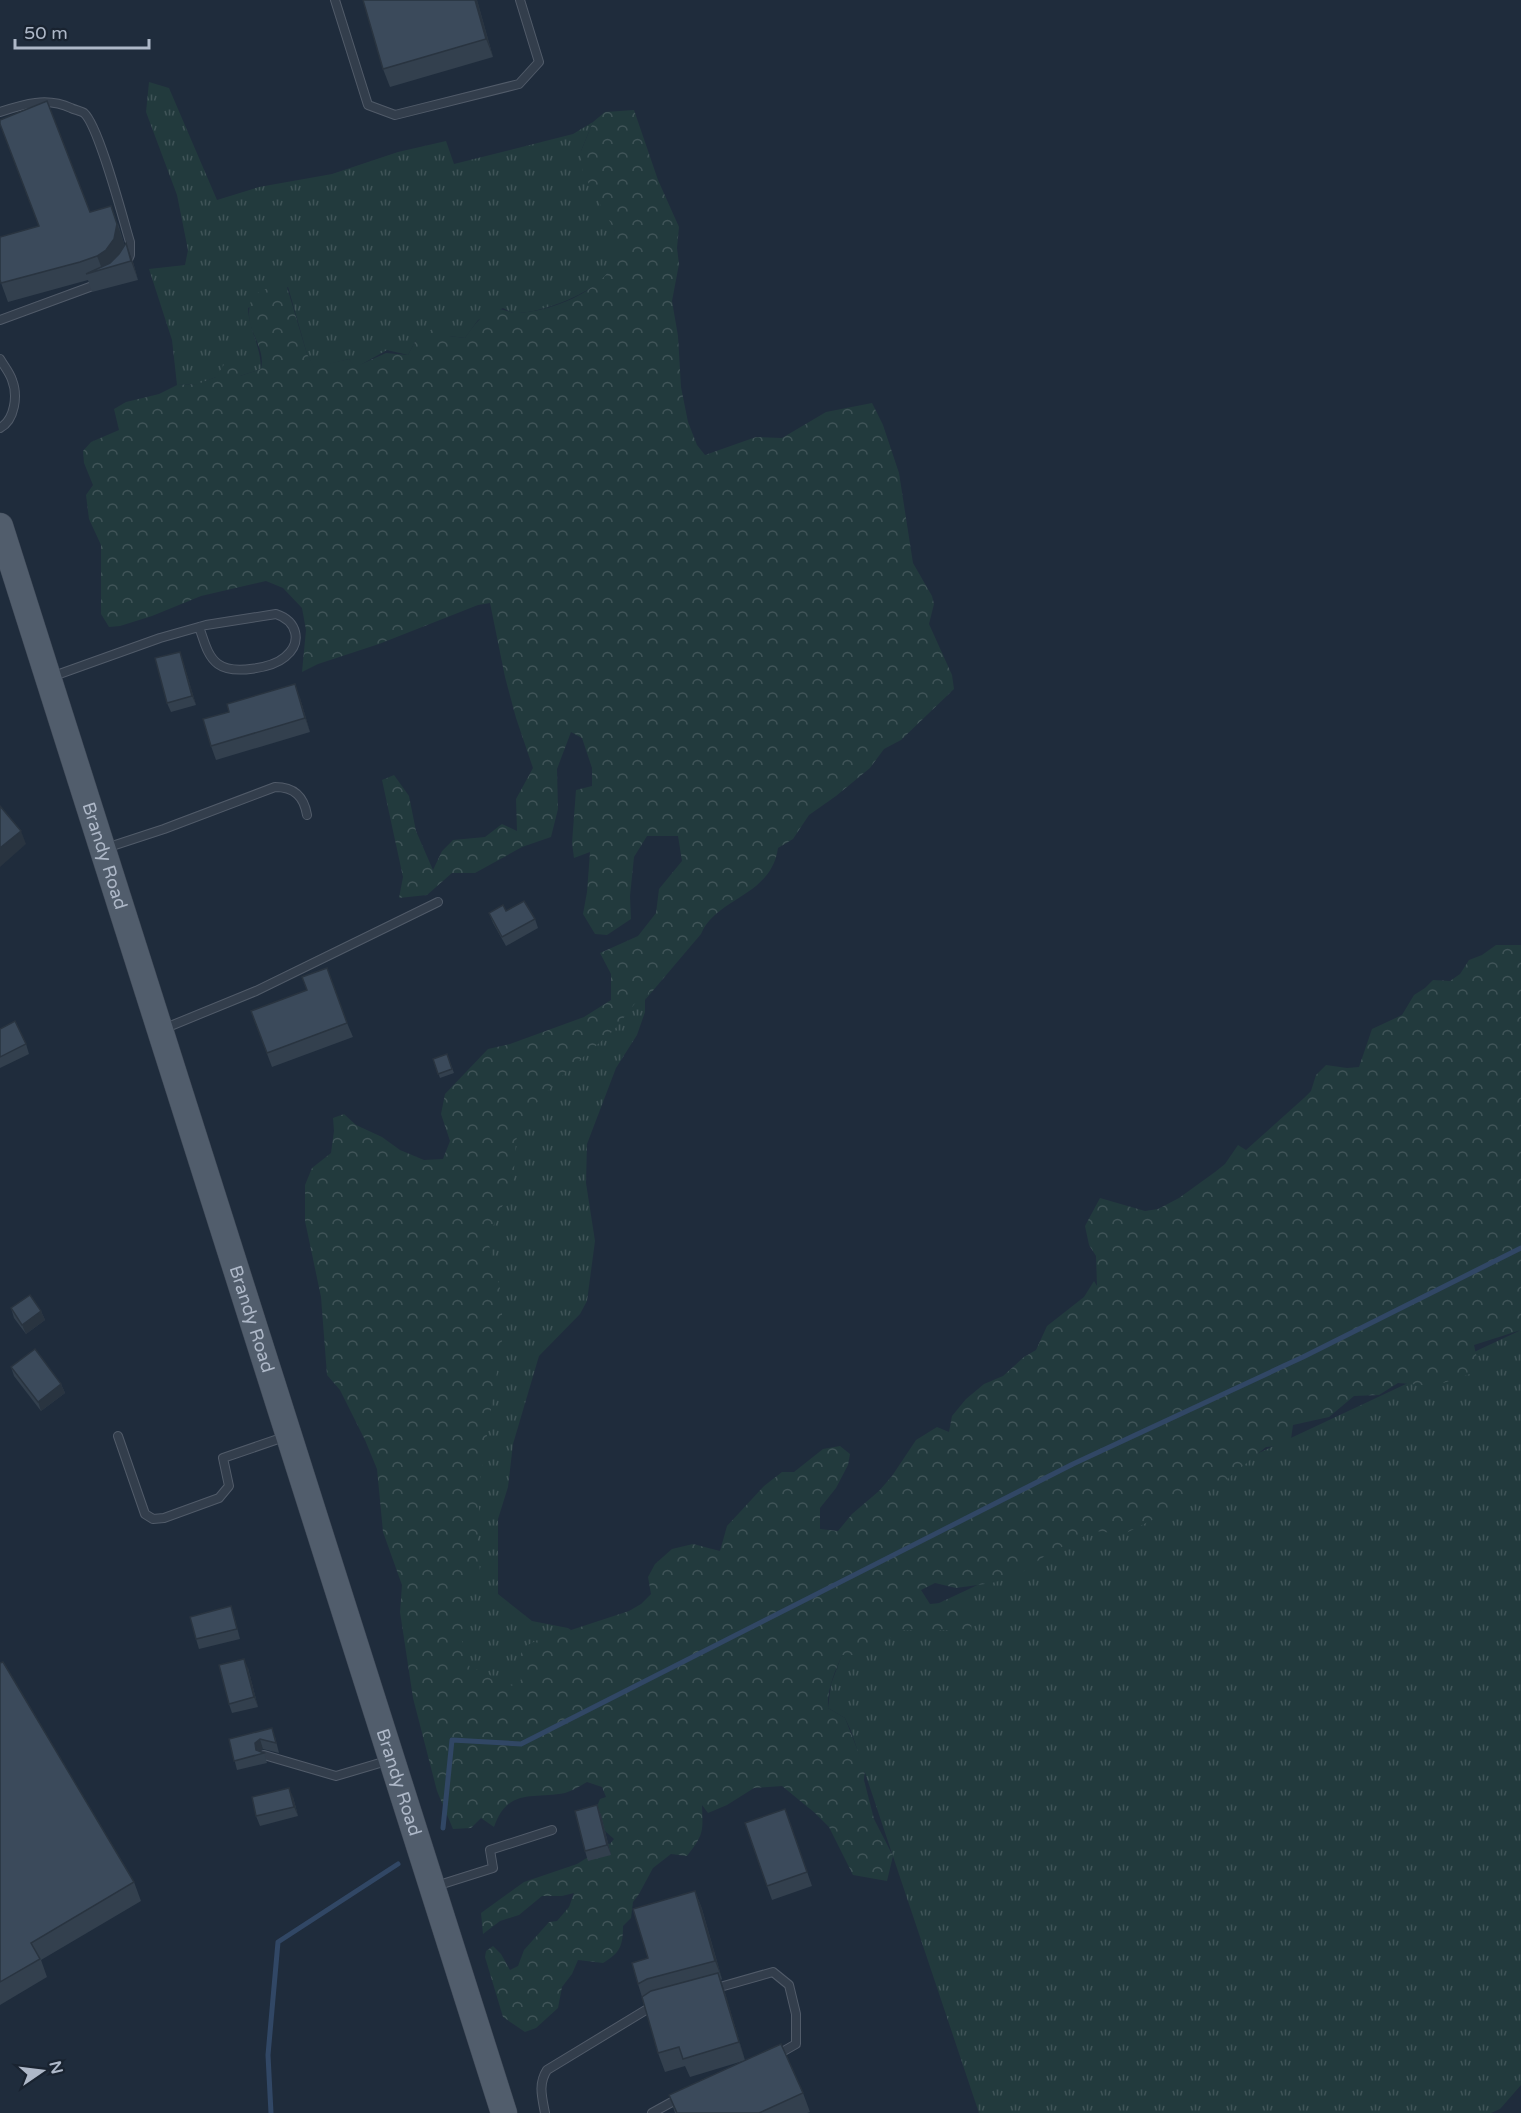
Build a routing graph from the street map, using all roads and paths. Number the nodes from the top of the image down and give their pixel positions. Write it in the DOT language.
graph roads {
  1 [pos="334,0"];
  2 [pos="520,0"];
  3 [pos="0,112"];
  4 [pos="124,266"];
  5 [pos="107,280"];
  6 [pos="0,320"];
  7 [pos="0,359"];
  8 [pos="0,428"];
  9 [pos="0,526"];
  10 [pos="199,627"];
  11 [pos="48,678"];
  12 [pos="307,815"];
  13 [pos="102,849"];
  14 [pos="438,902"];
  15 [pos="160,1031"];
  16 [pos="290,1435"];
  17 [pos="118,1436"];
  18 [pos="264,1755"];
  19 [pos="393,1759"];
  20 [pos="552,1830"];
  21 [pos="433,1887"];
  22 [pos="701,1992"];
  23 [pos="667,2001"];
  24 [pos="770,2059"];
  25 [pos="685,2094"];
  26 [pos="504,2113"];
  27 [pos="545,2113"];
  28 [pos="652,2113"];
  1 -- 2 [label="lane"];
  3 -- 4 [label="lane"];
  5 -- 6 [label="lane"];
  7 -- 8 [label="lane"];
  9 -- 11 [label="main road, Brandy Road"];
  10 -- 10 [label="lane"];
  10 -- 11 [label="lane"];
  11 -- 13 [label="main road, Brandy Road"];
  12 -- 13 [label="lane"];
  13 -- 15 [label="main road, Brandy Road"];
  14 -- 15 [label="lane"];
  15 -- 16 [label="main road, Brandy Road"];
  16 -- 17 [label="lane"];
  16 -- 19 [label="main road, Brandy Road"];
  18 -- 19 [label="lane"];
  19 -- 21 [label="main road, Brandy Road"];
  20 -- 21 [label="lane"];
  21 -- 26 [label="main road, Brandy Road"];
  22 -- 24 [label="lane"];
  23 -- 27 [label="lane"];
  25 -- 28 [label="lane"];
}
